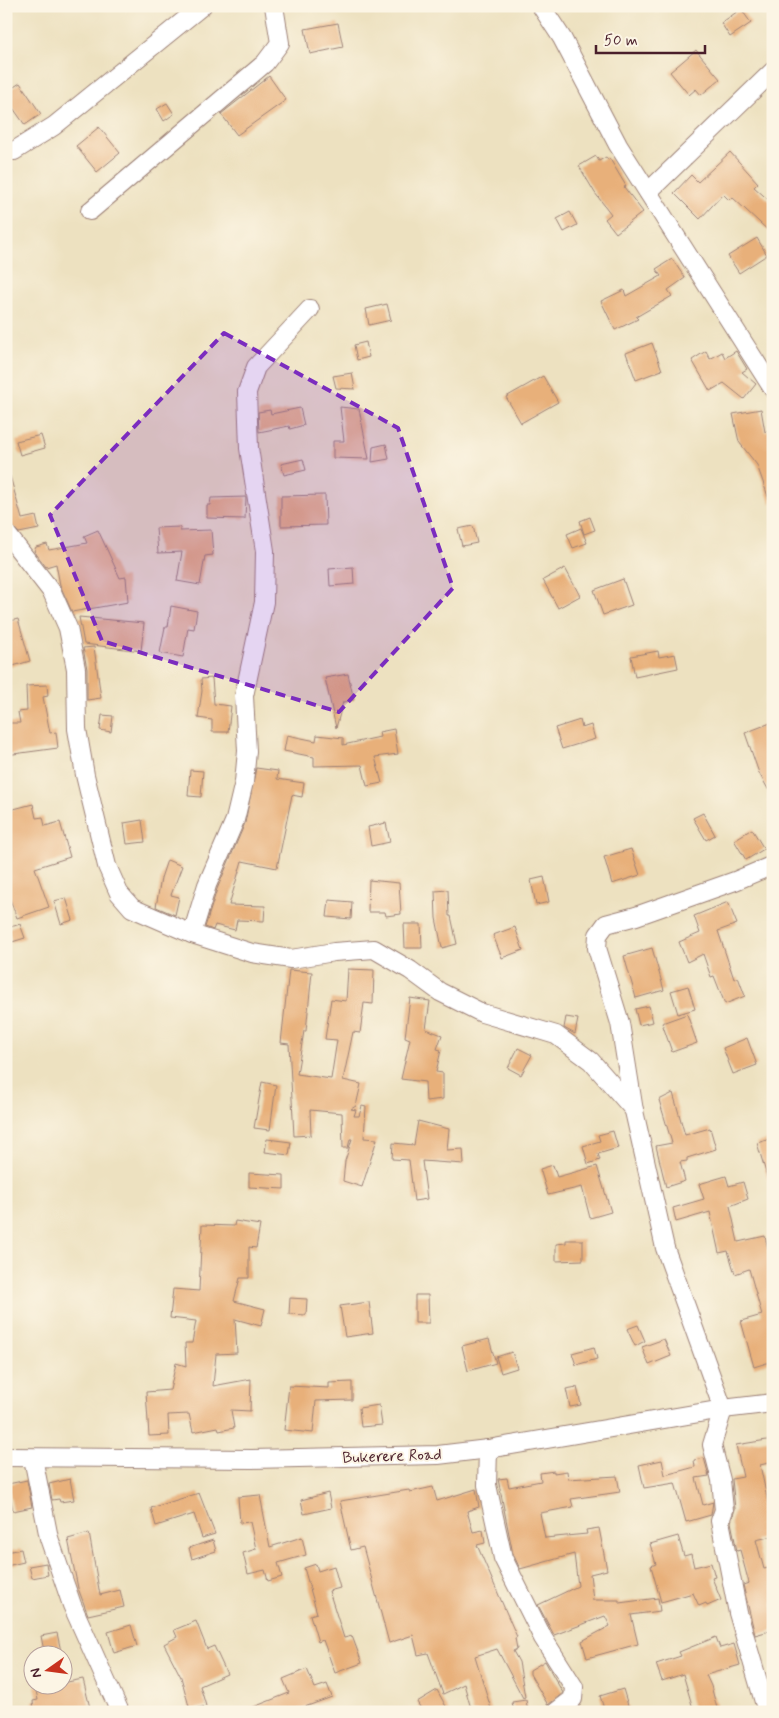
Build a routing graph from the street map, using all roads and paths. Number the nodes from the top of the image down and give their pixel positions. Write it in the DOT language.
graph roads {
  1 [pos="202,6"];
  2 [pos="274,6"];
  3 [pos="541,6"];
  4 [pos="773,71"];
  5 [pos="14,151"];
  6 [pos="648,192"];
  7 [pos="90,210"];
  8 [pos="310,309"];
  9 [pos="773,389"];
  10 [pos="6,533"];
  11 [pos="773,865"];
  12 [pos="192,934"];
  13 [pos="634,1111"];
  14 [pos="773,1402"];
  15 [pos="722,1409"];
  16 [pos="488,1449"];
  17 [pos="6,1457"];
  18 [pos="33,1458"];
  19 [pos="120,1712"];
  20 [pos="556,1712"];
  21 [pos="767,1712"];
  1 -- 5 [label="street"];
  2 -- 7 [label="street"];
  3 -- 6 [label="street"];
  4 -- 6 [label="street"];
  6 -- 9 [label="street"];
  8 -- 12 [label="street"];
  10 -- 12 [label="street"];
  11 -- 13 [label="street"];
  12 -- 13 [label="street"];
  13 -- 15 [label="street"];
  14 -- 15 [label="street, Bukerere Road"];
  15 -- 16 [label="street, Bukerere Road"];
  15 -- 21 [label="street"];
  16 -- 18 [label="street, Bukerere Road"];
  16 -- 20 [label="street"];
  17 -- 18 [label="street, Bukerere Road"];
  18 -- 19 [label="street"];
}
